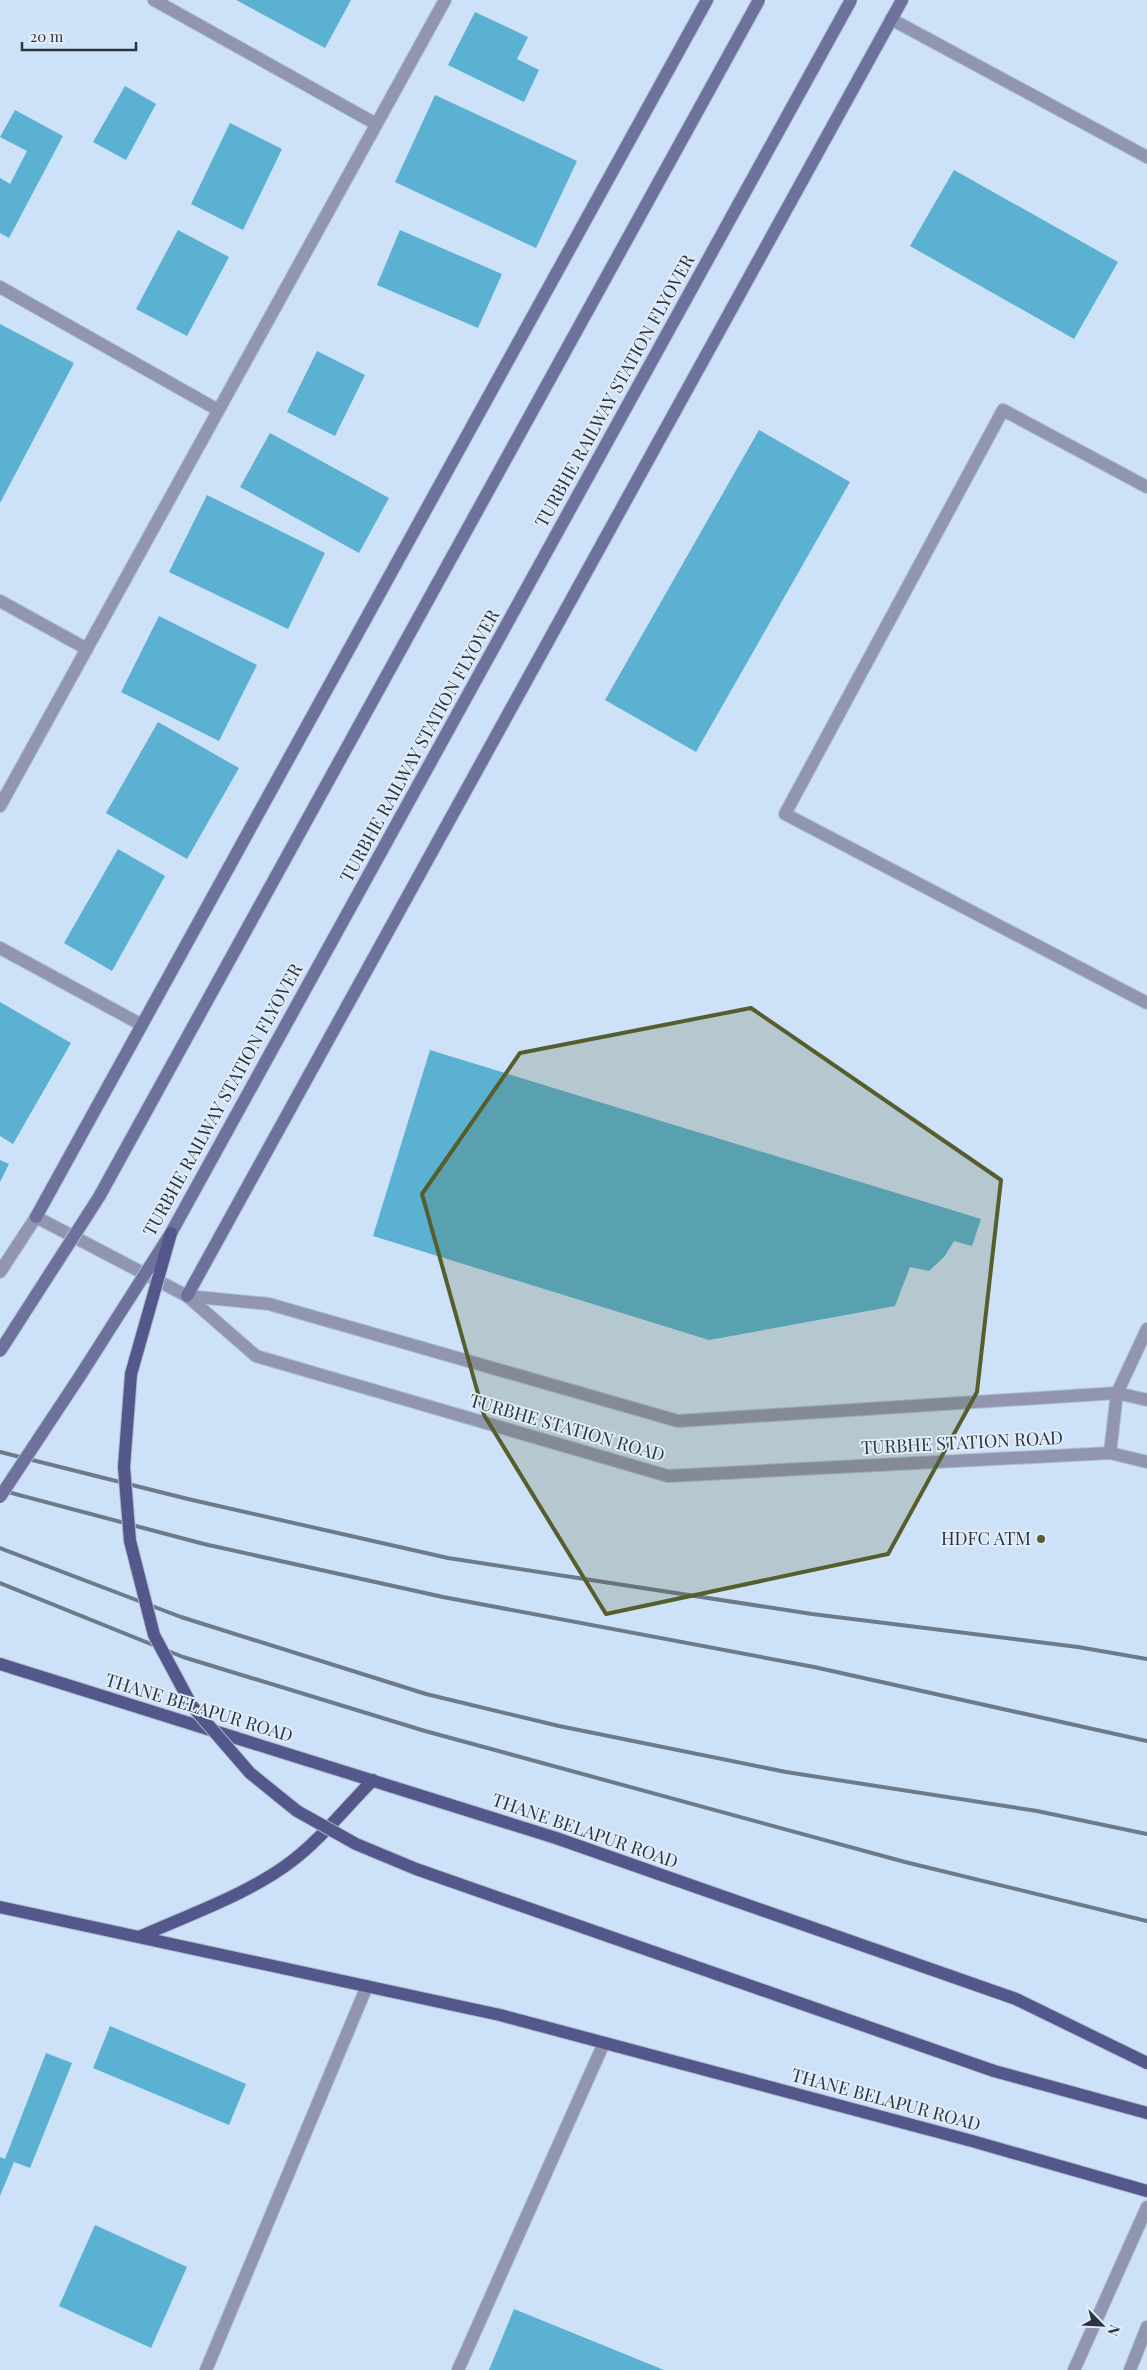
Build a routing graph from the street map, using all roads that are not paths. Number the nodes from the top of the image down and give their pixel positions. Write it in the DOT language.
graph roads {
  1 [pos="154,0"];
  2 [pos="444,0"];
  3 [pos="707,0"];
  4 [pos="759,0"];
  5 [pos="851,0"];
  6 [pos="902,0"];
  7 [pos="891,19"];
  8 [pos="376,124"];
  9 [pos="1147,157"];
  10 [pos="0,287"];
  11 [pos="218,410"];
  12 [pos="1147,487"];
  13 [pos="0,601"];
  14 [pos="87,649"];
  15 [pos="0,806"];
  16 [pos="0,948"];
  17 [pos="1147,1003"];
  18 [pos="142,1025"];
  19 [pos="36,1217"];
  20 [pos="171,1233"];
  21 [pos="0,1272"];
  22 [pos="187,1296"];
  23 [pos="1147,1329"];
  24 [pos="0,1351"];
  25 [pos="1117,1393"];
  26 [pos="1147,1400"];
  27 [pos="1110,1453"];
  28 [pos="1147,1462"];
  29 [pos="0,1497"];
  30 [pos="0,1664"];
  31 [pos="373,1780"];
  32 [pos="0,1907"];
  33 [pos="139,1937"];
  34 [pos="367,1986"];
  35 [pos="604,2043"];
  36 [pos="1147,2063"];
  37 [pos="1147,2113"];
  38 [pos="1147,2191"];
  39 [pos="1147,2207"];
  40 [pos="1147,2327"];
  41 [pos="206,2370"];
  42 [pos="458,2370"];
  43 [pos="1074,2370"];
  44 [pos="1130,2370"];
  1 -- 8 [label="street"];
  2 -- 8 [label="street"];
  3 -- 18 [label="main road"];
  4 -- 24 [label="main road, bridge"];
  5 -- 20 [label="main road, TURBHE RAILWAY STATION FLYOVER, bridge"];
  6 -- 7 [label="main road"];
  7 -- 9 [label="street"];
  7 -- 22 [label="main road"];
  8 -- 11 [label="street"];
  10 -- 11 [label="street"];
  11 -- 14 [label="street"];
  12 -- 17 [label="street"];
  13 -- 14 [label="street"];
  14 -- 15 [label="street"];
  16 -- 18 [label="street"];
  18 -- 19 [label="main road"];
  19 -- 21 [label="street"];
  19 -- 22 [label="street, TURBHE STATION ROAD"];
  20 -- 29 [label="main road, TURBHE RAILWAY STATION FLYOVER, bridge"];
  20 -- 37 [label="main road, bridge"];
  22 -- 25 [label="street, TURBHE STATION ROAD"];
  22 -- 27 [label="street, TURBHE STATION ROAD"];
  23 -- 25 [label="street"];
  25 -- 26 [label="street, TURBHE STATION ROAD"];
  25 -- 27 [label="street"];
  27 -- 28 [label="street, TURBHE STATION ROAD"];
  30 -- 31 [label="main road, THANE BELAPUR ROAD"];
  31 -- 33 [label="main road"];
  31 -- 36 [label="main road, THANE BELAPUR ROAD"];
  32 -- 33 [label="main road, THANE BELAPUR ROAD"];
  33 -- 34 [label="main road, THANE BELAPUR ROAD"];
  34 -- 35 [label="main road, THANE BELAPUR ROAD"];
  34 -- 41 [label="street"];
  35 -- 38 [label="main road, THANE BELAPUR ROAD"];
  35 -- 42 [label="street"];
  39 -- 43 [label="street"];
  40 -- 44 [label="street"];
}
